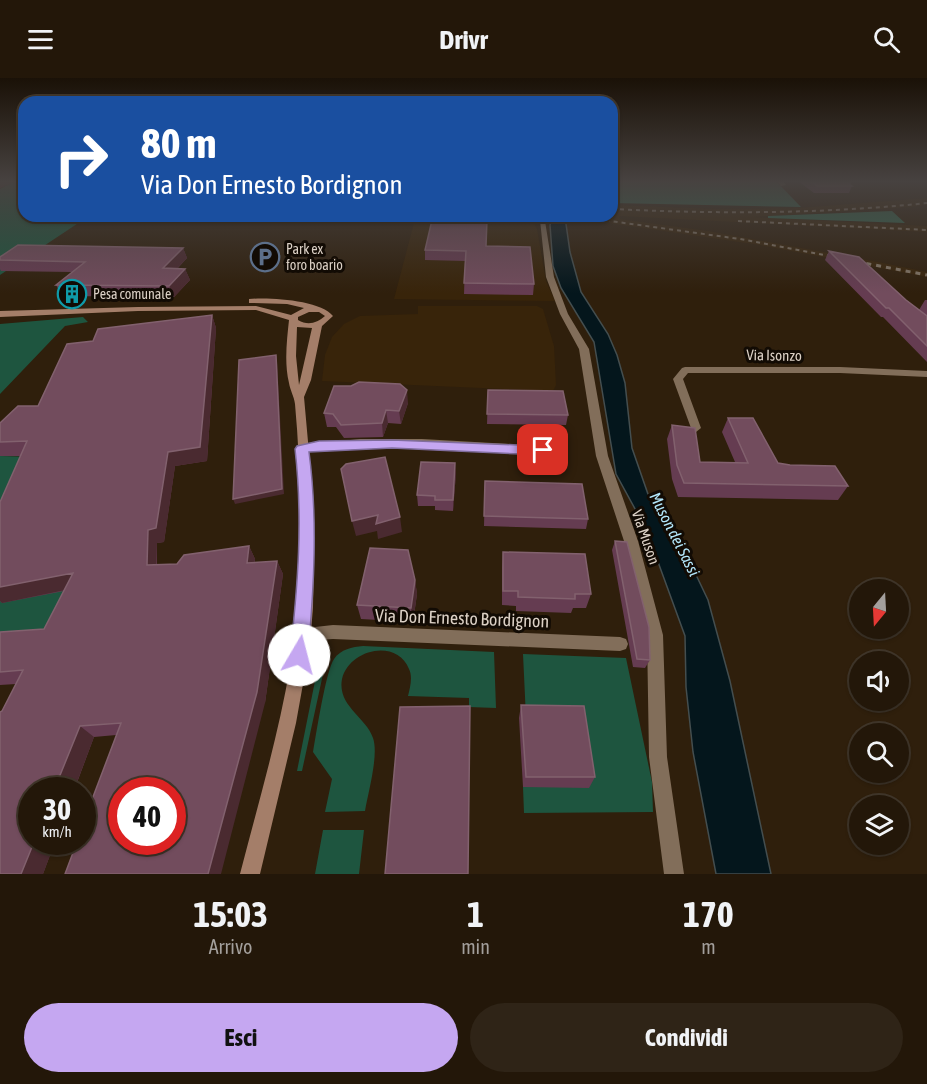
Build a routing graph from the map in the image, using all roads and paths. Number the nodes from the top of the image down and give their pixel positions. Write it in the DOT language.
graph roads {
  1 [pos="542,222"];
  2 [pos="225,300"];
  3 [pos="187,308"];
  4 [pos="315,309"];
  5 [pos="271,310"];
  6 [pos="35,312"];
  7 [pos="0,314"];
  8 [pos="293,320"];
  9 [pos="318,325"];
  10 [pos="927,374"];
  11 [pos="299,397"];
  12 [pos="696,428"];
  13 [pos="302,449"];
  14 [pos="543,450"];
  15 [pos="302,634"];
  16 [pos="620,644"];
  17 [pos="250,874"];
  18 [pos="674,874"];
  1 -- 18 [label="street, Via Muson"];
  2 -- 3 [label="street"];
  2 -- 4 [label="street"];
  2 -- 5 [label="street"];
  2 -- 6 [label="street"];
  3 -- 5 [label="street"];
  3 -- 6 [label="street"];
  4 -- 8 [label="street"];
  4 -- 9 [label="street"];
  5 -- 8 [label="street"];
  6 -- 7 [label="street"];
  8 -- 9 [label="street"];
  8 -- 11 [label="street"];
  9 -- 11 [label="street"];
  10 -- 12 [label="street, Via Isonzo"];
  11 -- 13 [label="street"];
  13 -- 14 [label="street"];
  13 -- 15 [label="street"];
  15 -- 16 [label="street, Via Don Ernesto Bordignon"];
  15 -- 17 [label="street"];
}
